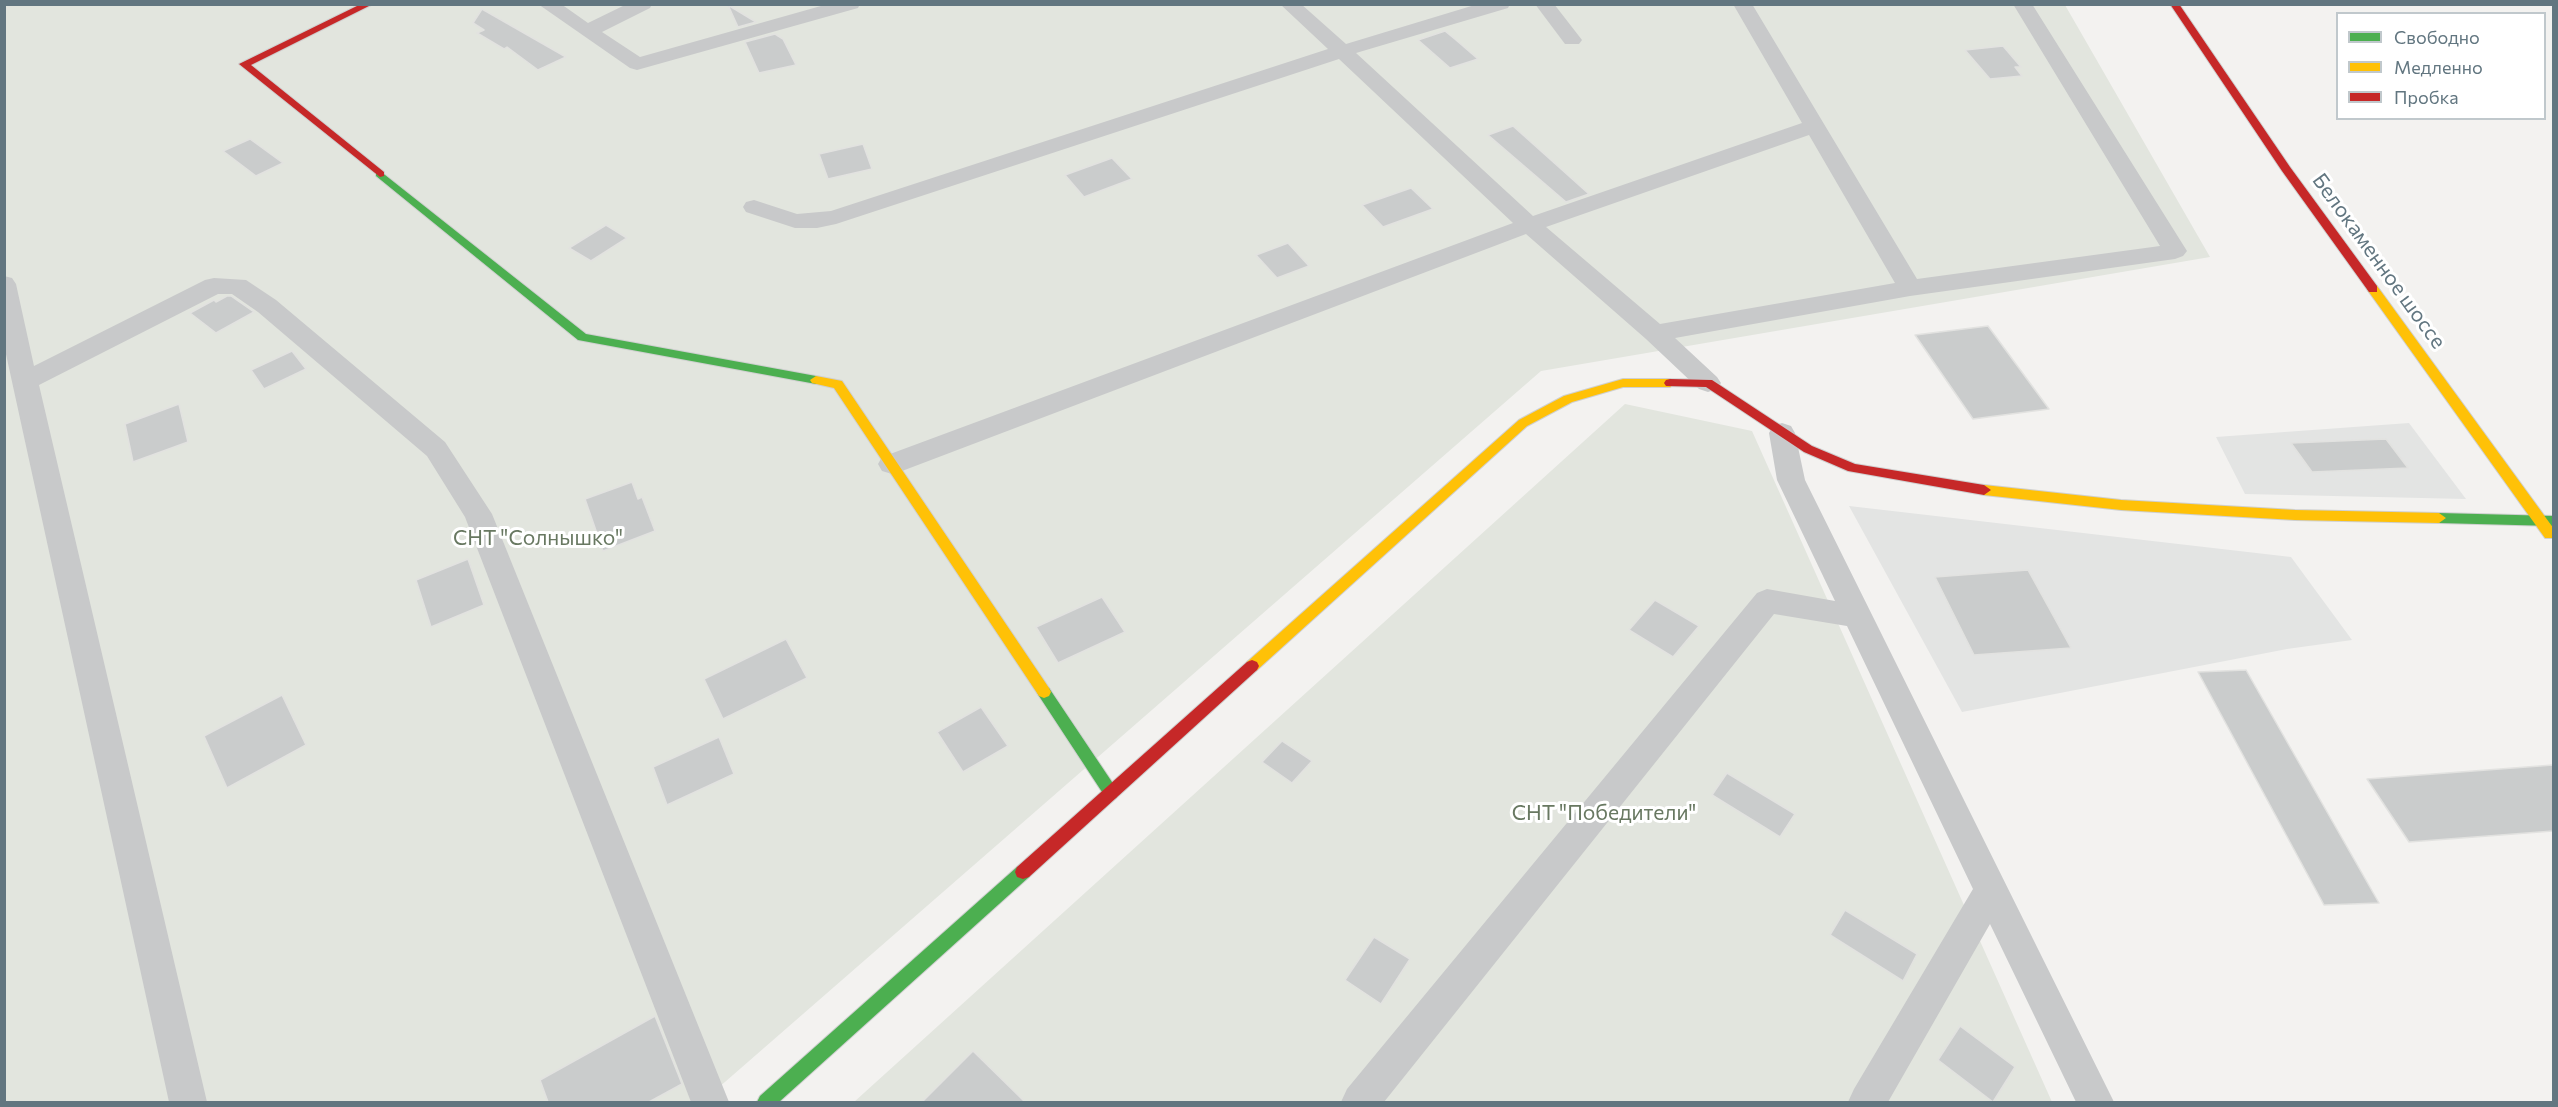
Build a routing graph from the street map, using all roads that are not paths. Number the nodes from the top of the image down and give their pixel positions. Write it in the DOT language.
graph roads {
  1 [pos="369,4"];
  2 [pos="547,4"];
  3 [pos="643,4"];
  4 [pos="851,4"];
  5 [pos="1289,4"];
  6 [pos="1501,4"];
  7 [pos="1544,4"];
  8 [pos="1742,4"];
  9 [pos="2022,4"];
  10 [pos="2174,4"];
  11 [pos="587,31"];
  12 [pos="1572,40"];
  13 [pos="1342,51"];
  14 [pos="1814,126"];
  15 [pos="754,207"];
  16 [pos="1529,225"];
  17 [pos="4,284"];
  18 [pos="1910,288"];
  19 [pos="1654,333"];
  20 [pos="25,381"];
  21 [pos="1708,383"];
  22 [pos="1782,434"];
  23 [pos="892,464"];
  24 [pos="2547,521"];
  25 [pos="2553,539"];
  26 [pos="1857,615"];
  27 [pos="1111,794"];
  28 [pos="1991,890"];
  29 [pos="188,1102"];
  30 [pos="710,1102"];
  31 [pos="766,1102"];
  32 [pos="1359,1102"];
  33 [pos="1867,1102"];
  34 [pos="2095,1102"];
  1 -- 23 [label="street"];
  2 -- 11 [label="street"];
  3 -- 11 [label="street"];
  4 -- 11 [label="street"];
  5 -- 13 [label="street"];
  6 -- 13 [label="street"];
  7 -- 12 [label="street"];
  8 -- 14 [label="street"];
  9 -- 18 [label="street"];
  10 -- 24 [label="street, Белокаменное шоссе"];
  13 -- 15 [label="street"];
  13 -- 16 [label="street"];
  14 -- 16 [label="street"];
  14 -- 18 [label="street"];
  16 -- 19 [label="street"];
  16 -- 23 [label="street"];
  17 -- 20 [label="street"];
  18 -- 19 [label="street"];
  19 -- 21 [label="street"];
  20 -- 29 [label="street"];
  20 -- 30 [label="street"];
  21 -- 22 [label="street"];
  21 -- 27 [label="street"];
  22 -- 24 [label="street"];
  22 -- 26 [label="street"];
  23 -- 27 [label="street"];
  24 -- 25 [label="street, Белокаменное шоссе"];
  26 -- 28 [label="street"];
  26 -- 32 [label="street"];
  27 -- 31 [label="street"];
  28 -- 33 [label="street"];
  28 -- 34 [label="street"];
}
